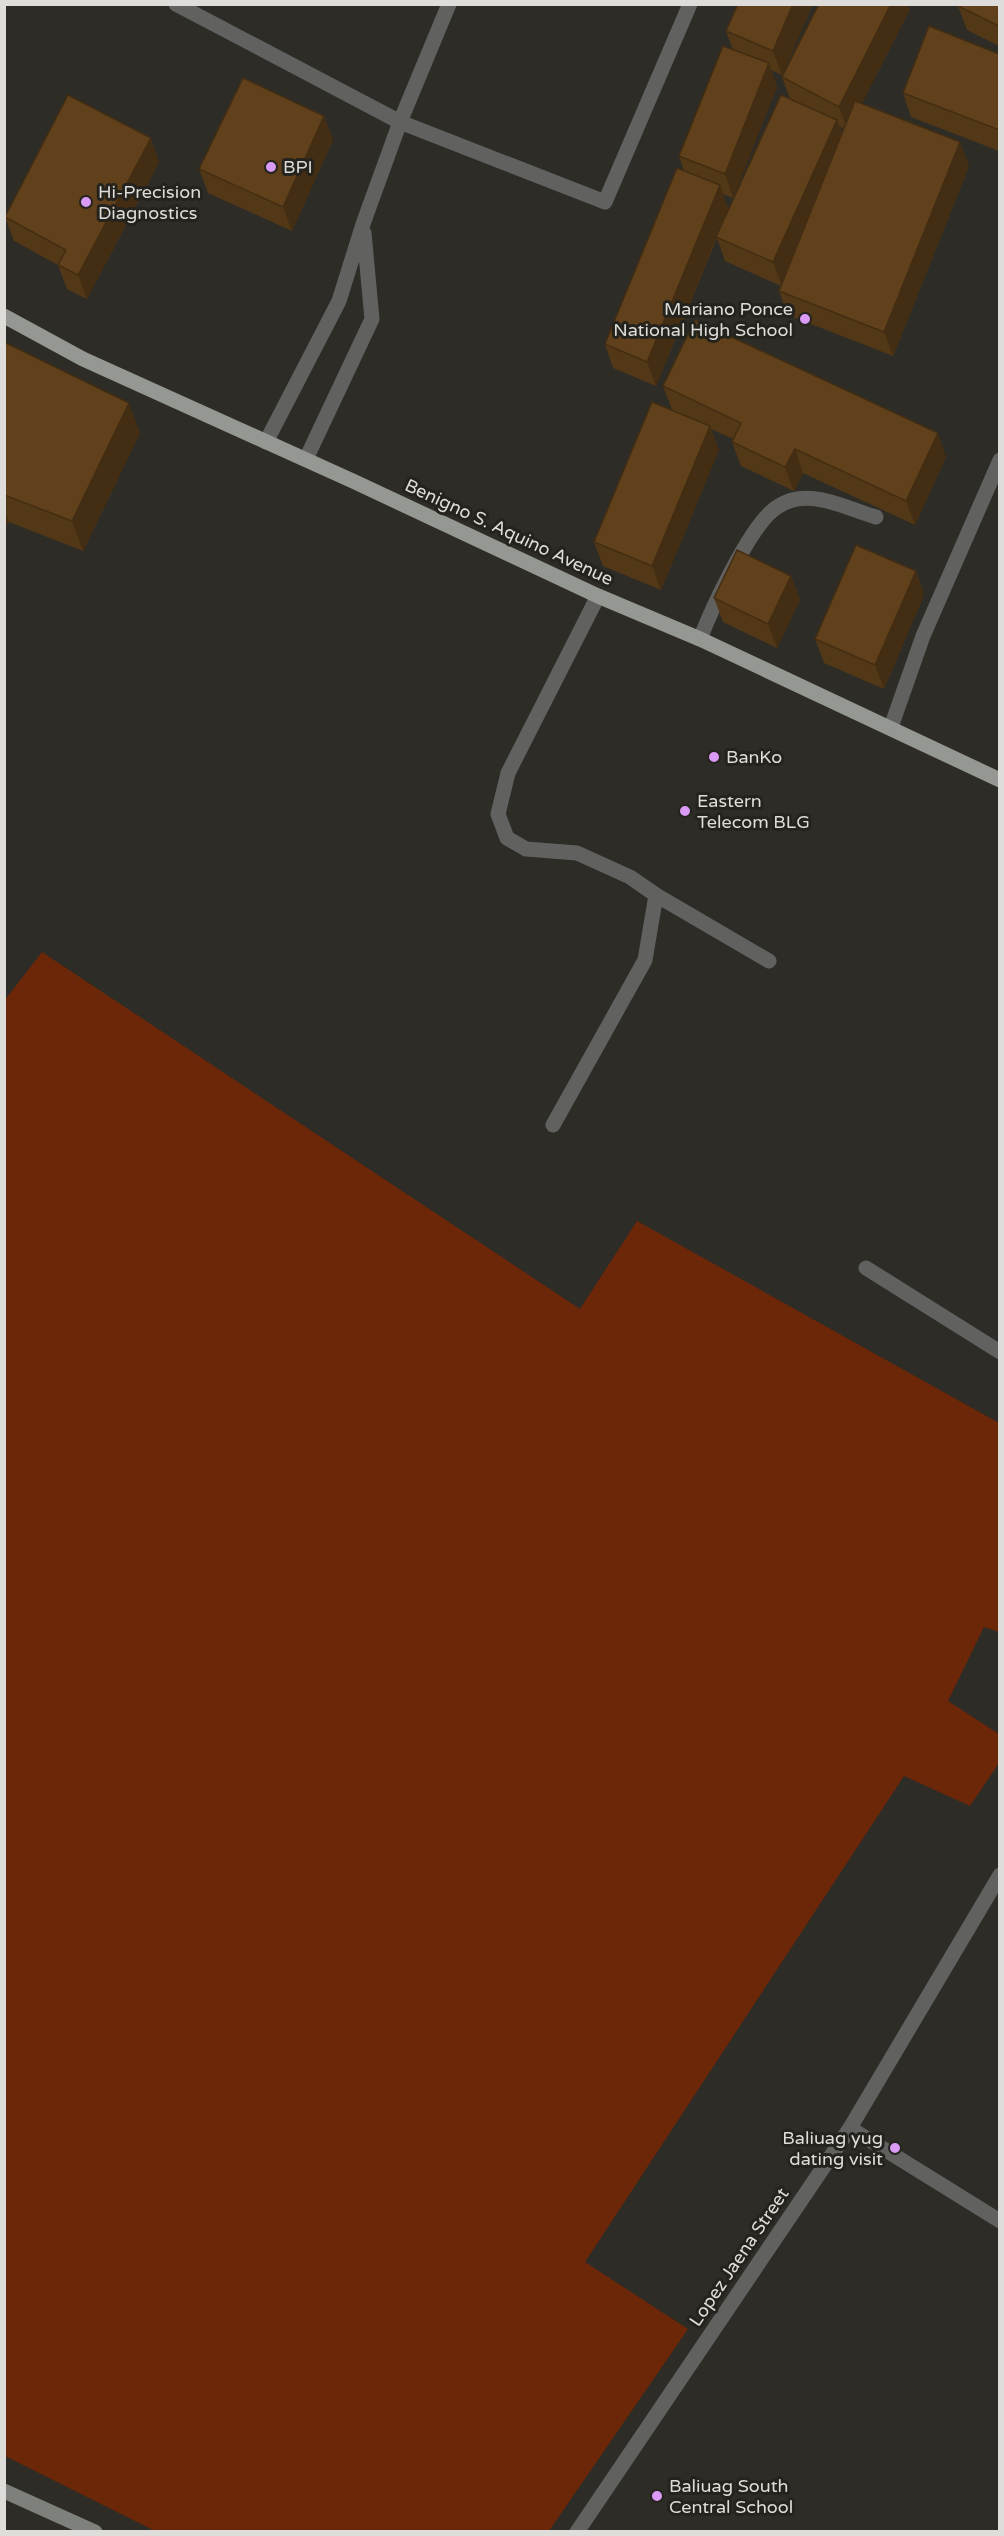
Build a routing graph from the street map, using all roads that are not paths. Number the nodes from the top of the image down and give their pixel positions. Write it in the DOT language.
graph roads {
  1 [pos="176,4"];
  2 [pos="449,4"];
  3 [pos="690,4"];
  4 [pos="400,122"];
  5 [pos="363,224"];
  6 [pos="4,316"];
  7 [pos="266,442"];
  8 [pos="306,459"];
  9 [pos="999,462"];
  10 [pos="876,517"];
  11 [pos="598,596"];
  12 [pos="700,639"];
  13 [pos="891,727"];
  14 [pos="999,780"];
  15 [pos="656,895"];
  16 [pos="769,961"];
  17 [pos="553,1125"];
  18 [pos="866,1268"];
  19 [pos="999,1352"];
  20 [pos="999,1875"];
  21 [pos="850,2128"];
  22 [pos="999,2221"];
  23 [pos="4,2491"];
  24 [pos="87,2530"];
  25 [pos="577,2532"];
  1 -- 4 [label="street"];
  2 -- 4 [label="street"];
  3 -- 4 [label="street"];
  4 -- 5 [label="street"];
  5 -- 7 [label="street"];
  5 -- 8 [label="street"];
  6 -- 7 [label="main road, Benigno S. Aquino Avenue"];
  7 -- 8 [label="main road, Benigno S. Aquino Avenue"];
  8 -- 11 [label="main road, Benigno S. Aquino Avenue"];
  9 -- 13 [label="street"];
  10 -- 12 [label="street"];
  11 -- 12 [label="main road, Benigno S. Aquino Avenue"];
  11 -- 15 [label="street"];
  12 -- 13 [label="main road, Benigno S. Aquino Avenue"];
  13 -- 14 [label="main road, Benigno S. Aquino Avenue"];
  15 -- 16 [label="street"];
  15 -- 17 [label="street"];
  18 -- 19 [label="street"];
  20 -- 21 [label="street, Lopez Jaena Street"];
  21 -- 22 [label="street"];
  21 -- 25 [label="street, Lopez Jaena Street"];
  23 -- 24 [label="street"];
}
